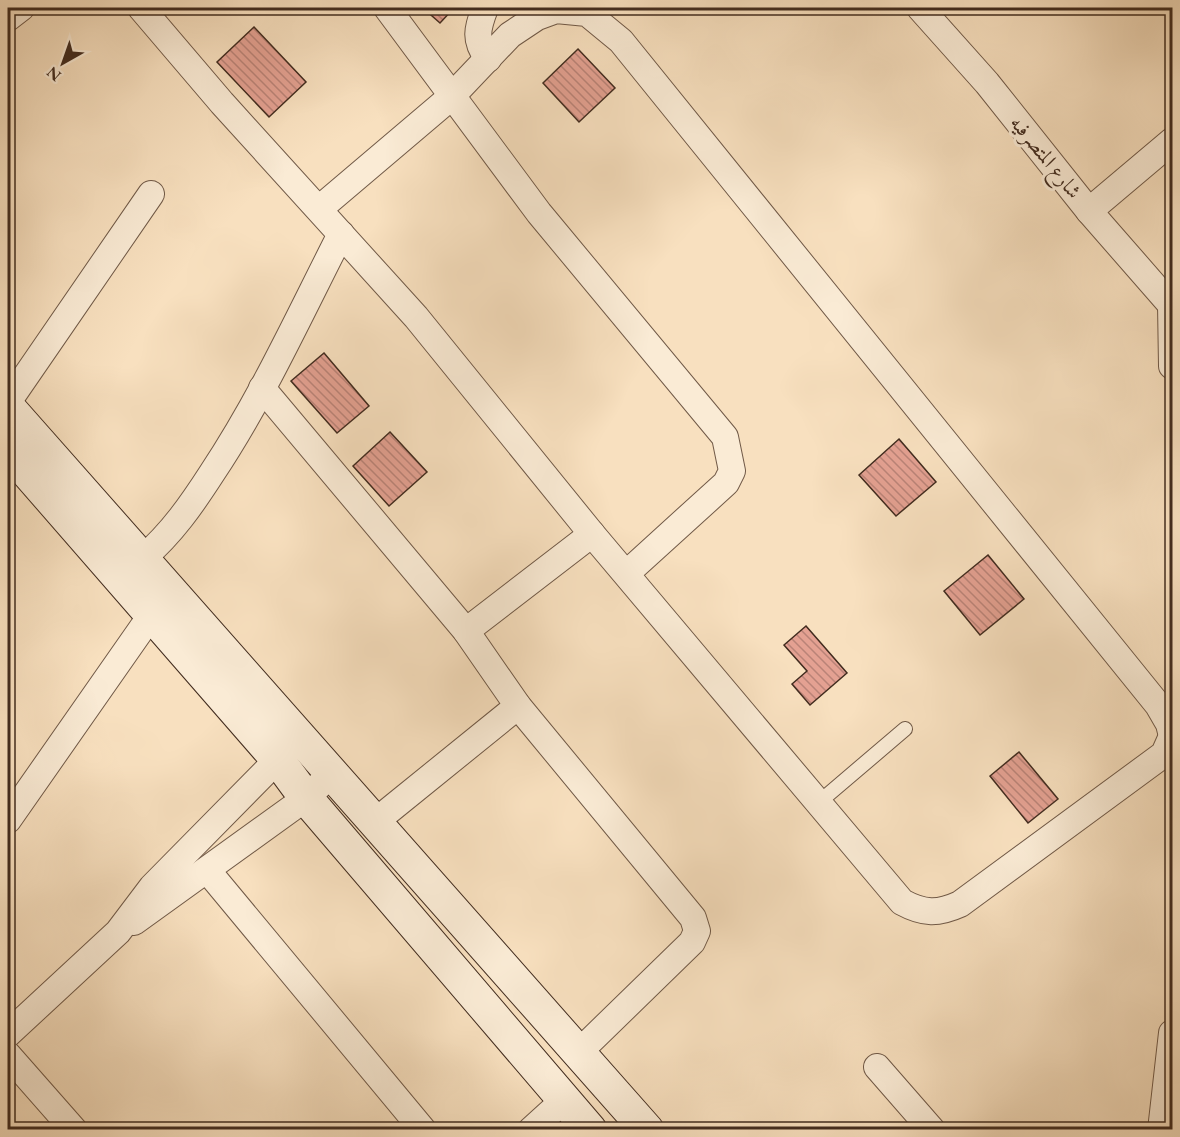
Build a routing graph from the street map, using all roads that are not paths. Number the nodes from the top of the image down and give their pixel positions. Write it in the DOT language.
graph roads {
  1 [pos="21,8"];
  2 [pos="141,8"];
  3 [pos="387,8"];
  4 [pos="485,8"];
  5 [pos="920,8"];
  6 [pos="8,18"];
  7 [pos="488,59"];
  8 [pos="451,97"];
  9 [pos="1173,141"];
  10 [pos="151,194"];
  11 [pos="319,209"];
  12 [pos="1089,211"];
  13 [pos="341,234"];
  14 [pos="1172,305"];
  15 [pos="1173,366"];
  16 [pos="262,388"];
  17 [pos="8,405"];
  18 [pos="8,450"];
  19 [pos="592,534"];
  20 [pos="143,558"];
  21 [pos="627,573"];
  22 [pos="152,614"];
  23 [pos="466,631"];
  24 [pos="518,706"];
  25 [pos="905,729"];
  26 [pos="1172,736"];
  27 [pos="289,749"];
  28 [pos="331,774"];
  29 [pos="14,791"];
  30 [pos="306,798"];
  31 [pos="817,804"];
  32 [pos="8,820"];
  33 [pos="376,821"];
  34 [pos="207,870"];
  35 [pos="118,932"];
  36 [pos="1173,1033"];
  37 [pos="8,1034"];
  38 [pos="578,1053"];
  39 [pos="8,1055"];
  40 [pos="877,1067"];
  41 [pos="564,1100"];
  42 [pos="74,1130"];
  43 [pos="423,1130"];
  44 [pos="531,1130"];
  45 [pos="591,1130"];
  46 [pos="647,1130"];
  47 [pos="932,1130"];
  48 [pos="1161,1130"];
  1 -- 6 [label="street"];
  2 -- 11 [label="street"];
  3 -- 8 [label="street"];
  4 -- 7 [label="street"];
  5 -- 12 [label="street, شارع المتصرفيه"];
  7 -- 8 [label="street"];
  7 -- 26 [label="street"];
  8 -- 11 [label="street"];
  8 -- 21 [label="street"];
  9 -- 12 [label="street"];
  10 -- 17 [label="street"];
  11 -- 13 [label="street"];
  12 -- 14 [label="street, شارع المتصرفيه"];
  13 -- 16 [label="street"];
  13 -- 19 [label="street"];
  14 -- 15 [label="street"];
  16 -- 20 [label="street"];
  16 -- 23 [label="street"];
  17 -- 20 [label="street"];
  18 -- 22 [label="street"];
  19 -- 21 [label="street"];
  19 -- 23 [label="street"];
  20 -- 27 [label="street"];
  21 -- 31 [label="street"];
  22 -- 27 [label="street"];
  22 -- 29 [label="street"];
  23 -- 24 [label="street"];
  24 -- 33 [label="street"];
  24 -- 38 [label="street"];
  25 -- 31 [label="lane"];
  26 -- 31 [label="street"];
  27 -- 28 [label="street"];
  27 -- 30 [label="street"];
  27 -- 35 [label="street"];
  28 -- 30 [label="street"];
  28 -- 33 [label="street"];
  29 -- 32 [label="street"];
  30 -- 34 [label="street"];
  30 -- 41 [label="street"];
  33 -- 38 [label="street"];
  34 -- 35 [label="street"];
  34 -- 43 [label="street"];
  35 -- 37 [label="street"];
  36 -- 48 [label="street"];
  38 -- 46 [label="street"];
  39 -- 42 [label="street"];
  40 -- 47 [label="street"];
  41 -- 44 [label="street"];
  41 -- 45 [label="street"];
}
